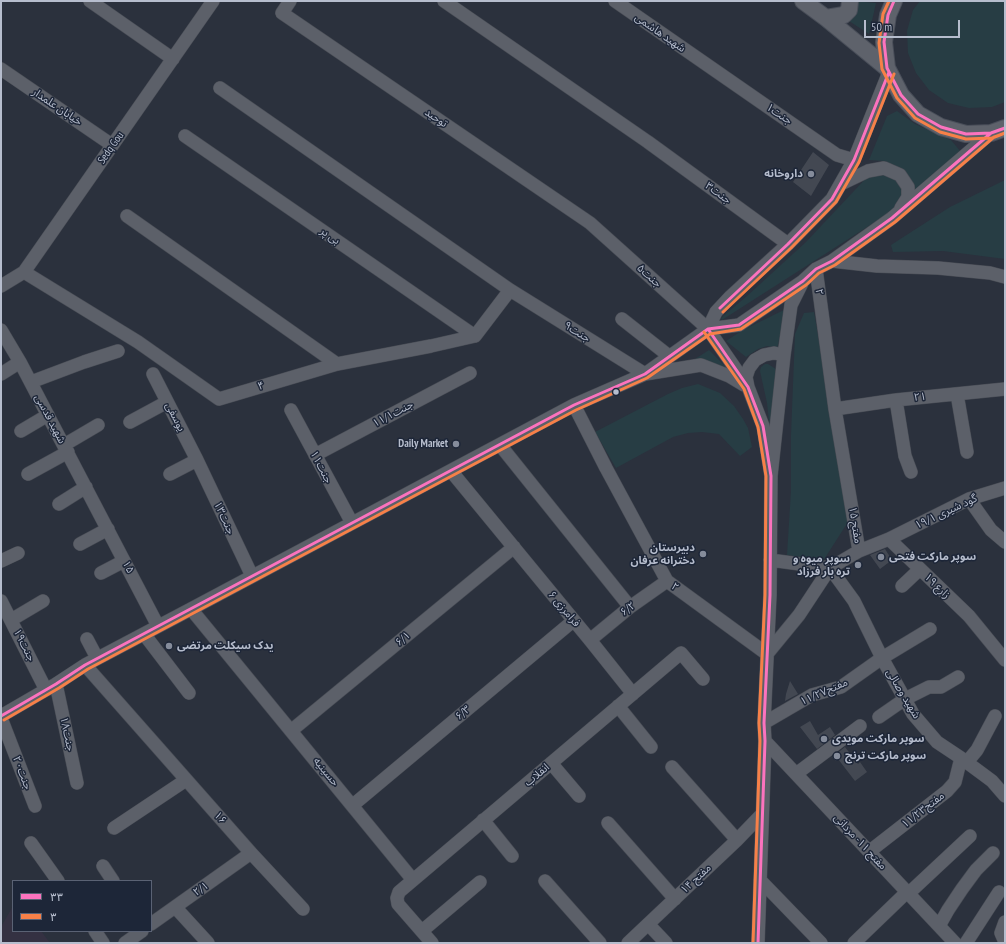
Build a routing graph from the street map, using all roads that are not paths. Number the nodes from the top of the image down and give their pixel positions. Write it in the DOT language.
graph roads {
  1 [pos="90,1"];
  2 [pos="213,1"];
  3 [pos="290,1"];
  4 [pos="444,1"];
  5 [pos="615,1"];
  6 [pos="803,1"];
  7 [pos="850,1"];
  8 [pos="894,1"];
  9 [pos="826,18"];
  10 [pos="173,59"];
  11 [pos="706,64"];
  12 [pos="1,69"];
  13 [pos="888,70"];
  14 [pos="220,88"];
  15 [pos="1000,132"];
  16 [pos="185,136"];
  17 [pos="112,145"];
  18 [pos="854,160"];
  19 [pos="841,184"];
  20 [pos="127,216"];
  21 [pos="892,218"];
  22 [pos="590,223"];
  23 [pos="788,244"];
  24 [pos="832,261"];
  25 [pos="816,269"];
  26 [pos="24,272"];
  27 [pos="1005,277"];
  28 [pos="803,281"];
  29 [pos="1,286"];
  30 [pos="510,290"];
  31 [pos="622,319"];
  32 [pos="708,329"];
  33 [pos="1,330"];
  34 [pos="475,336"];
  35 [pos="118,351"];
  36 [pos="784,355"];
  37 [pos="669,356"];
  38 [pos="20,362"];
  39 [pos="337,364"];
  40 [pos="470,373"];
  41 [pos="1,374"];
  42 [pos="153,374"];
  43 [pos="645,374"];
  44 [pos="31,382"];
  45 [pos="748,387"];
  46 [pos="1005,389"];
  47 [pos="957,394"];
  48 [pos="896,400"];
  49 [pos="167,402"];
  50 [pos="574,405"];
  51 [pos="835,409"];
  52 [pos="291,410"];
  53 [pos="48,415"];
  54 [pos="130,422"];
  55 [pos="98,425"];
  56 [pos="21,431"];
  57 [pos="500,445"];
  58 [pos="66,448"];
  59 [pos="967,452"];
  60 [pos="315,455"];
  61 [pos="197,460"];
  62 [pos="451,471"];
  63 [pos="911,472"];
  64 [pos="28,474"];
  65 [pos="170,474"];
  66 [pos="771,476"];
  67 [pos="86,487"];
  68 [pos="1005,488"];
  69 [pos="969,499"];
  70 [pos="59,504"];
  71 [pos="97,508"];
  72 [pos="352,523"];
  73 [pos="1005,528"];
  74 [pos="108,529"];
  75 [pos="991,530"];
  76 [pos="889,539"];
  77 [pos="1005,542"];
  78 [pos="80,544"];
  79 [pos="514,547"];
  80 [pos="859,551"];
  81 [pos="18,553"];
  82 [pos="770,560"];
  83 [pos="1,561"];
  84 [pos="124,561"];
  85 [pos="830,568"];
  86 [pos="920,570"];
  87 [pos="101,572"];
  88 [pos="252,576"];
  89 [pos="667,581"];
  90 [pos="902,586"];
  91 [pos="1,600"];
  92 [pos="43,602"];
  93 [pos="630,607"];
  94 [pos="191,609"];
  95 [pos="11,620"];
  96 [pos="573,621"];
  97 [pos="158,626"];
  98 [pos="930,629"];
  99 [pos="144,634"];
  100 [pos="87,639"];
  101 [pos="590,640"];
  102 [pos="767,654"];
  103 [pos="98,658"];
  104 [pos="882,658"];
  105 [pos="1005,660"];
  106 [pos="85,665"];
  107 [pos="958,677"];
  108 [pos="703,679"];
  109 [pos="51,687"];
  110 [pos="189,693"];
  111 [pos="633,694"];
  112 [pos="905,700"];
  113 [pos="618,706"];
  114 [pos="880,716"];
  115 [pos="995,716"];
  116 [pos="1,717"];
  117 [pos="764,723"];
  118 [pos="860,726"];
  119 [pos="292,730"];
  120 [pos="765,741"];
  121 [pos="651,747"];
  122 [pos="964,760"];
  123 [pos="551,763"];
  124 [pos="672,767"];
  125 [pos="796,774"];
  126 [pos="186,780"];
  127 [pos="77,783"];
  128 [pos="579,796"];
  129 [pos="1005,796"];
  130 [pos="35,806"];
  131 [pos="353,806"];
  132 [pos="762,814"];
  133 [pos="483,820"];
  134 [pos="608,823"];
  135 [pos="114,828"];
  136 [pos="970,836"];
  137 [pos="738,840"];
  138 [pos="31,843"];
  139 [pos="870,851"];
  140 [pos="251,853"];
  141 [pos="993,853"];
  142 [pos="512,856"];
  143 [pos="103,866"];
  144 [pos="57,880"];
  145 [pos="112,880"];
  146 [pos="413,880"];
  147 [pos="760,880"];
  148 [pos="545,881"];
  149 [pos="480,882"];
  150 [pos="908,892"];
  151 [pos="999,892"];
  152 [pos="675,899"];
  153 [pos="175,907"];
  154 [pos="303,908"];
  155 [pos="1005,922"];
  156 [pos="152,923"];
  157 [pos="648,924"];
  158 [pos="939,926"];
  159 [pos="422,931"];
  160 [pos="96,932"];
  161 [pos="141,932"];
  162 [pos="1005,942"];
  163 [pos="103,943"];
  164 [pos="125,943"];
  165 [pos="208,943"];
  166 [pos="432,943"];
  167 [pos="600,943"];
  168 [pos="628,943"];
  169 [pos="666,943"];
  170 [pos="758,943"];
  171 [pos="821,943"];
  172 [pos="854,943"];
  173 [pos="955,943"];
  174 [pos="966,943"];
  1 -- 10 [label="street"];
  2 -- 10 [label="street, Sedq Gou"];
  3 -- 22 [label="street, توحید"];
  4 -- 23 [label="street, جنت۳"];
  5 -- 11 [label="street, شهید هاشمی"];
  6 -- 9 [label="main road"];
  7 -- 9 [label="main road"];
  8 -- 13 [label="main road"];
  9 -- 13 [label="main road"];
  10 -- 17 [label="street, Sedq Gou"];
  11 -- 18 [label="street, جنت۱"];
  12 -- 17 [label="street, خیابان علمدار"];
  13 -- 15 [label="main road"];
  13 -- 18 [label="street"];
  14 -- 30 [label="street, جنت۹"];
  15 -- 21 [label="street"];
  16 -- 34 [label="street, بی پر"];
  17 -- 26 [label="street, Sedq Gou"];
  18 -- 19 [label="street"];
  19 -- 21 [label="street"];
  19 -- 23 [label="street"];
  20 -- 39 [label="street"];
  21 -- 24 [label="street"];
  22 -- 32 [label="street, جنت۵"];
  23 -- 32 [label="street"];
  24 -- 25 [label="street"];
  24 -- 27 [label="street"];
  25 -- 28 [label="street"];
  25 -- 51 [label="street, ۲"];
  26 -- 29 [label="street, Sedq Gou"];
  26 -- 39 [label="street, ۴"];
  28 -- 32 [label="street"];
  28 -- 36 [label="street"];
  30 -- 34 [label="street"];
  30 -- 43 [label="street, جنت۹"];
  31 -- 37 [label="street"];
  32 -- 37 [label="street"];
  32 -- 45 [label="street, جنت۵"];
  33 -- 38 [label="street, شهید قدسی"];
  34 -- 39 [label="street, ۴"];
  35 -- 44 [label="street"];
  36 -- 45 [label="street"];
  36 -- 66 [label="street"];
  37 -- 43 [label="street"];
  38 -- 41 [label="street"];
  38 -- 44 [label="street, شهید قدسی"];
  40 -- 60 [label="street, جنت۱۱/۱"];
  42 -- 49 [label="street, یوسفی"];
  43 -- 45 [label="street"];
  43 -- 50 [label="street"];
  44 -- 53 [label="street, شهید قدسی"];
  45 -- 66 [label="street"];
  46 -- 47 [label="street, ۲۱"];
  47 -- 48 [label="street, ۲۱"];
  47 -- 59 [label="street"];
  48 -- 51 [label="street, ۲۱"];
  48 -- 63 [label="street"];
  49 -- 54 [label="street"];
  49 -- 61 [label="street, یوسفی"];
  50 -- 57 [label="street"];
  50 -- 89 [label="street, ۲"];
  51 -- 80 [label="street, مفتح ۱۵"];
  52 -- 60 [label="street, جنت۱۱"];
  53 -- 56 [label="street"];
  53 -- 58 [label="street, شهید قدسی"];
  55 -- 58 [label="street"];
  57 -- 62 [label="street"];
  57 -- 93 [label="street"];
  58 -- 64 [label="street"];
  58 -- 67 [label="street, شهید قدسی"];
  60 -- 72 [label="street, جنت۱۱"];
  61 -- 65 [label="street"];
  61 -- 88 [label="street, جنت۱۳"];
  62 -- 72 [label="street"];
  62 -- 79 [label="street, فرامرزی ۶"];
  66 -- 82 [label="street"];
  67 -- 70 [label="street"];
  67 -- 71 [label="street, شهید قدسی"];
  68 -- 69 [label="street, ۱۹/۱ گود شیری"];
  69 -- 75 [label="street"];
  69 -- 76 [label="street, ۱۹/۱ گود شیری"];
  71 -- 74 [label="street, ۱۵"];
  72 -- 88 [label="street"];
  73 -- 75 [label="street"];
  74 -- 78 [label="street"];
  74 -- 84 [label="street, ۱۵"];
  75 -- 77 [label="street"];
  76 -- 80 [label="street"];
  76 -- 86 [label="street, ۱۹ زارع"];
  79 -- 96 [label="street, فرامرزی ۶"];
  79 -- 119 [label="street, ۶/۱"];
  80 -- 85 [label="street, مفتح ۱۵"];
  81 -- 83 [label="street"];
  82 -- 85 [label="street"];
  82 -- 102 [label="street"];
  84 -- 87 [label="street"];
  84 -- 97 [label="street, ۱۵"];
  85 -- 102 [label="street, مفتح ۱۵"];
  85 -- 104 [label="street, شهید وصالی"];
  86 -- 90 [label="street"];
  86 -- 105 [label="street, ۱۹ زارع"];
  88 -- 94 [label="street"];
  89 -- 93 [label="street, ۶/۲"];
  89 -- 102 [label="street, ۲"];
  91 -- 95 [label="street, جنت۱۹"];
  92 -- 95 [label="street"];
  93 -- 101 [label="street, ۶/۲"];
  94 -- 97 [label="street"];
  94 -- 119 [label="street, حسینیه"];
  95 -- 109 [label="street, جنت۱۹"];
  96 -- 101 [label="street, فرامرزی ۶"];
  96 -- 131 [label="street, ۶/۳"];
  97 -- 99 [label="street"];
  98 -- 104 [label="street, مفتح۱۱/۲۷"];
  99 -- 103 [label="street"];
  99 -- 110 [label="street"];
  100 -- 103 [label="street"];
  101 -- 111 [label="street, فرامرزی ۶"];
  102 -- 117 [label="street"];
  103 -- 106 [label="street"];
  104 -- 112 [label="street, شهید وصالی"];
  104 -- 117 [label="street, مفتح۱۱/۲۷"];
  106 -- 109 [label="street"];
  106 -- 126 [label="street, ۱۶"];
  107 -- 112 [label="street"];
  108 -- 111 [label="street, انقلاب"];
  109 -- 116 [label="street"];
  109 -- 127 [label="street, جنت۱۸"];
  111 -- 113 [label="street, انقلاب"];
  112 -- 114 [label="street"];
  112 -- 122 [label="street, شهید وصالی"];
  113 -- 121 [label="street"];
  113 -- 123 [label="street, انقلاب"];
  115 -- 122 [label="street"];
  116 -- 130 [label="street, جنت۲۰"];
  117 -- 120 [label="street"];
  118 -- 125 [label="street"];
  119 -- 131 [label="street, حسینیه"];
  120 -- 125 [label="street, مفتح ۱۱- مردانی"];
  120 -- 132 [label="street"];
  122 -- 129 [label="street, شهید وصالی"];
  122 -- 139 [label="street, مفتح۱۱/۲۳"];
  123 -- 128 [label="street"];
  123 -- 133 [label="street, انقلاب"];
  124 -- 137 [label="street"];
  125 -- 139 [label="street, مفتح ۱۱- مردانی"];
  126 -- 135 [label="street"];
  126 -- 140 [label="street, ۱۶"];
  131 -- 146 [label="street, حسینیه"];
  132 -- 137 [label="street, مفتح ۱۴"];
  132 -- 147 [label="street"];
  133 -- 142 [label="street"];
  133 -- 146 [label="street, انقلاب"];
  134 -- 152 [label="street"];
  136 -- 150 [label="street"];
  137 -- 152 [label="street, مفتح ۱۴"];
  138 -- 144 [label="street"];
  139 -- 150 [label="street, مفتح ۱۱- مردانی"];
  140 -- 153 [label="street, ۲/۱"];
  140 -- 154 [label="street, ۱۶"];
  141 -- 158 [label="street"];
  143 -- 145 [label="street"];
  146 -- 159 [label="street, انقلاب"];
  147 -- 170 [label="street"];
  147 -- 171 [label="street"];
  148 -- 167 [label="street"];
  149 -- 159 [label="street"];
  150 -- 158 [label="street, مفتح ۱۱- مردانی"];
  150 -- 172 [label="street"];
  151 -- 174 [label="street"];
  152 -- 157 [label="street, مفتح ۱۴"];
  153 -- 156 [label="street, ۲/۱"];
  153 -- 165 [label="street"];
  155 -- 162 [label="street"];
  157 -- 168 [label="street, مفتح ۱۴"];
  157 -- 169 [label="street"];
  158 -- 173 [label="street, مفتح ۱۱- مردانی"];
  159 -- 166 [label="street"];
  160 -- 163 [label="street"];
  161 -- 164 [label="street"];
}
